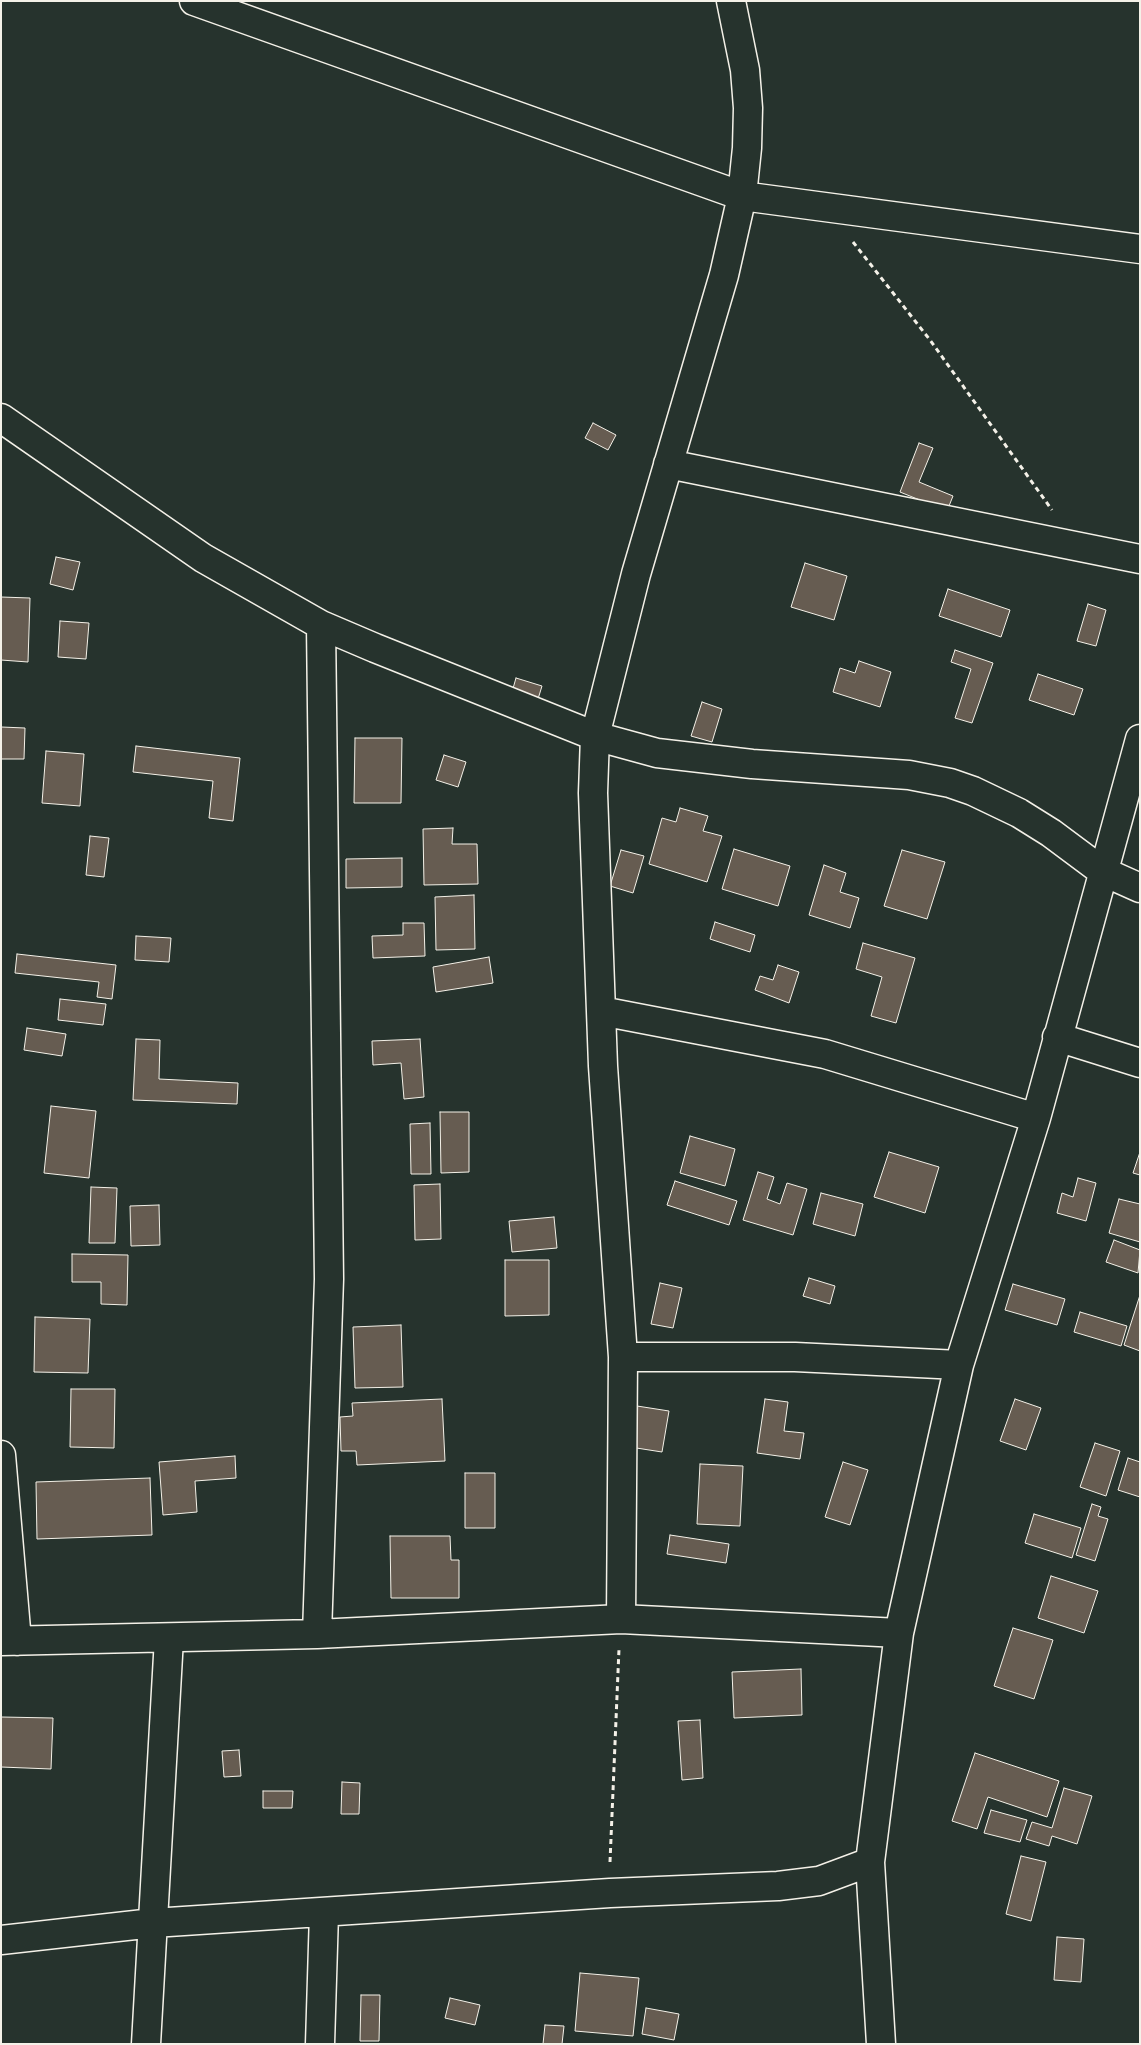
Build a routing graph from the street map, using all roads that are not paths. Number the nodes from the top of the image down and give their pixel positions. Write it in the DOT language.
graph roads {
  1 [pos="194,1"];
  2 [pos="731,1"];
  3 [pos="742,196"];
  4 [pos="1140,249"];
  5 [pos="1,418"];
  6 [pos="668,464"];
  7 [pos="1140,559"];
  8 [pos="321,625"];
  9 [pos="595,736"];
  10 [pos="1140,738"];
  11 [pos="1102,871"];
  12 [pos="1140,888"];
  13 [pos="601,1011"];
  14 [pos="1058,1037"];
  15 [pos="1140,1063"];
  16 [pos="1036,1118"];
  17 [pos="622,1357"];
  18 [pos="959,1365"];
  19 [pos="1,1455"];
  20 [pos="621,1619"];
  21 [pos="317,1634"];
  22 [pos="899,1634"];
  23 [pos="169,1638"];
  24 [pos="9,1641"];
  25 [pos="870,1862"];
  26 [pos="324,1913"];
  27 [pos="153,1923"];
  28 [pos="1,1940"];
  29 [pos="146,2044"];
  30 [pos="320,2044"];
  31 [pos="881,2044"];
  1 -- 3 [label="street"];
  2 -- 3 [label="street"];
  3 -- 4 [label="street"];
  3 -- 6 [label="street"];
  5 -- 8 [label="street"];
  6 -- 7 [label="street"];
  6 -- 9 [label="street"];
  8 -- 9 [label="street"];
  8 -- 21 [label="street"];
  9 -- 11 [label="street"];
  9 -- 13 [label="street"];
  10 -- 11 [label="street"];
  11 -- 12 [label="street"];
  11 -- 14 [label="street"];
  13 -- 16 [label="street"];
  13 -- 17 [label="street"];
  14 -- 15 [label="street"];
  14 -- 16 [label="street"];
  16 -- 18 [label="street"];
  17 -- 18 [label="street"];
  17 -- 20 [label="street"];
  18 -- 22 [label="street"];
  19 -- 24 [label="street"];
  20 -- 21 [label="street"];
  20 -- 22 [label="street"];
  21 -- 23 [label="street"];
  22 -- 25 [label="street"];
  23 -- 24 [label="street"];
  23 -- 27 [label="street"];
  25 -- 26 [label="street"];
  25 -- 31 [label="street"];
  26 -- 27 [label="street"];
  26 -- 30 [label="street"];
  27 -- 28 [label="street"];
  27 -- 29 [label="street"];
}
